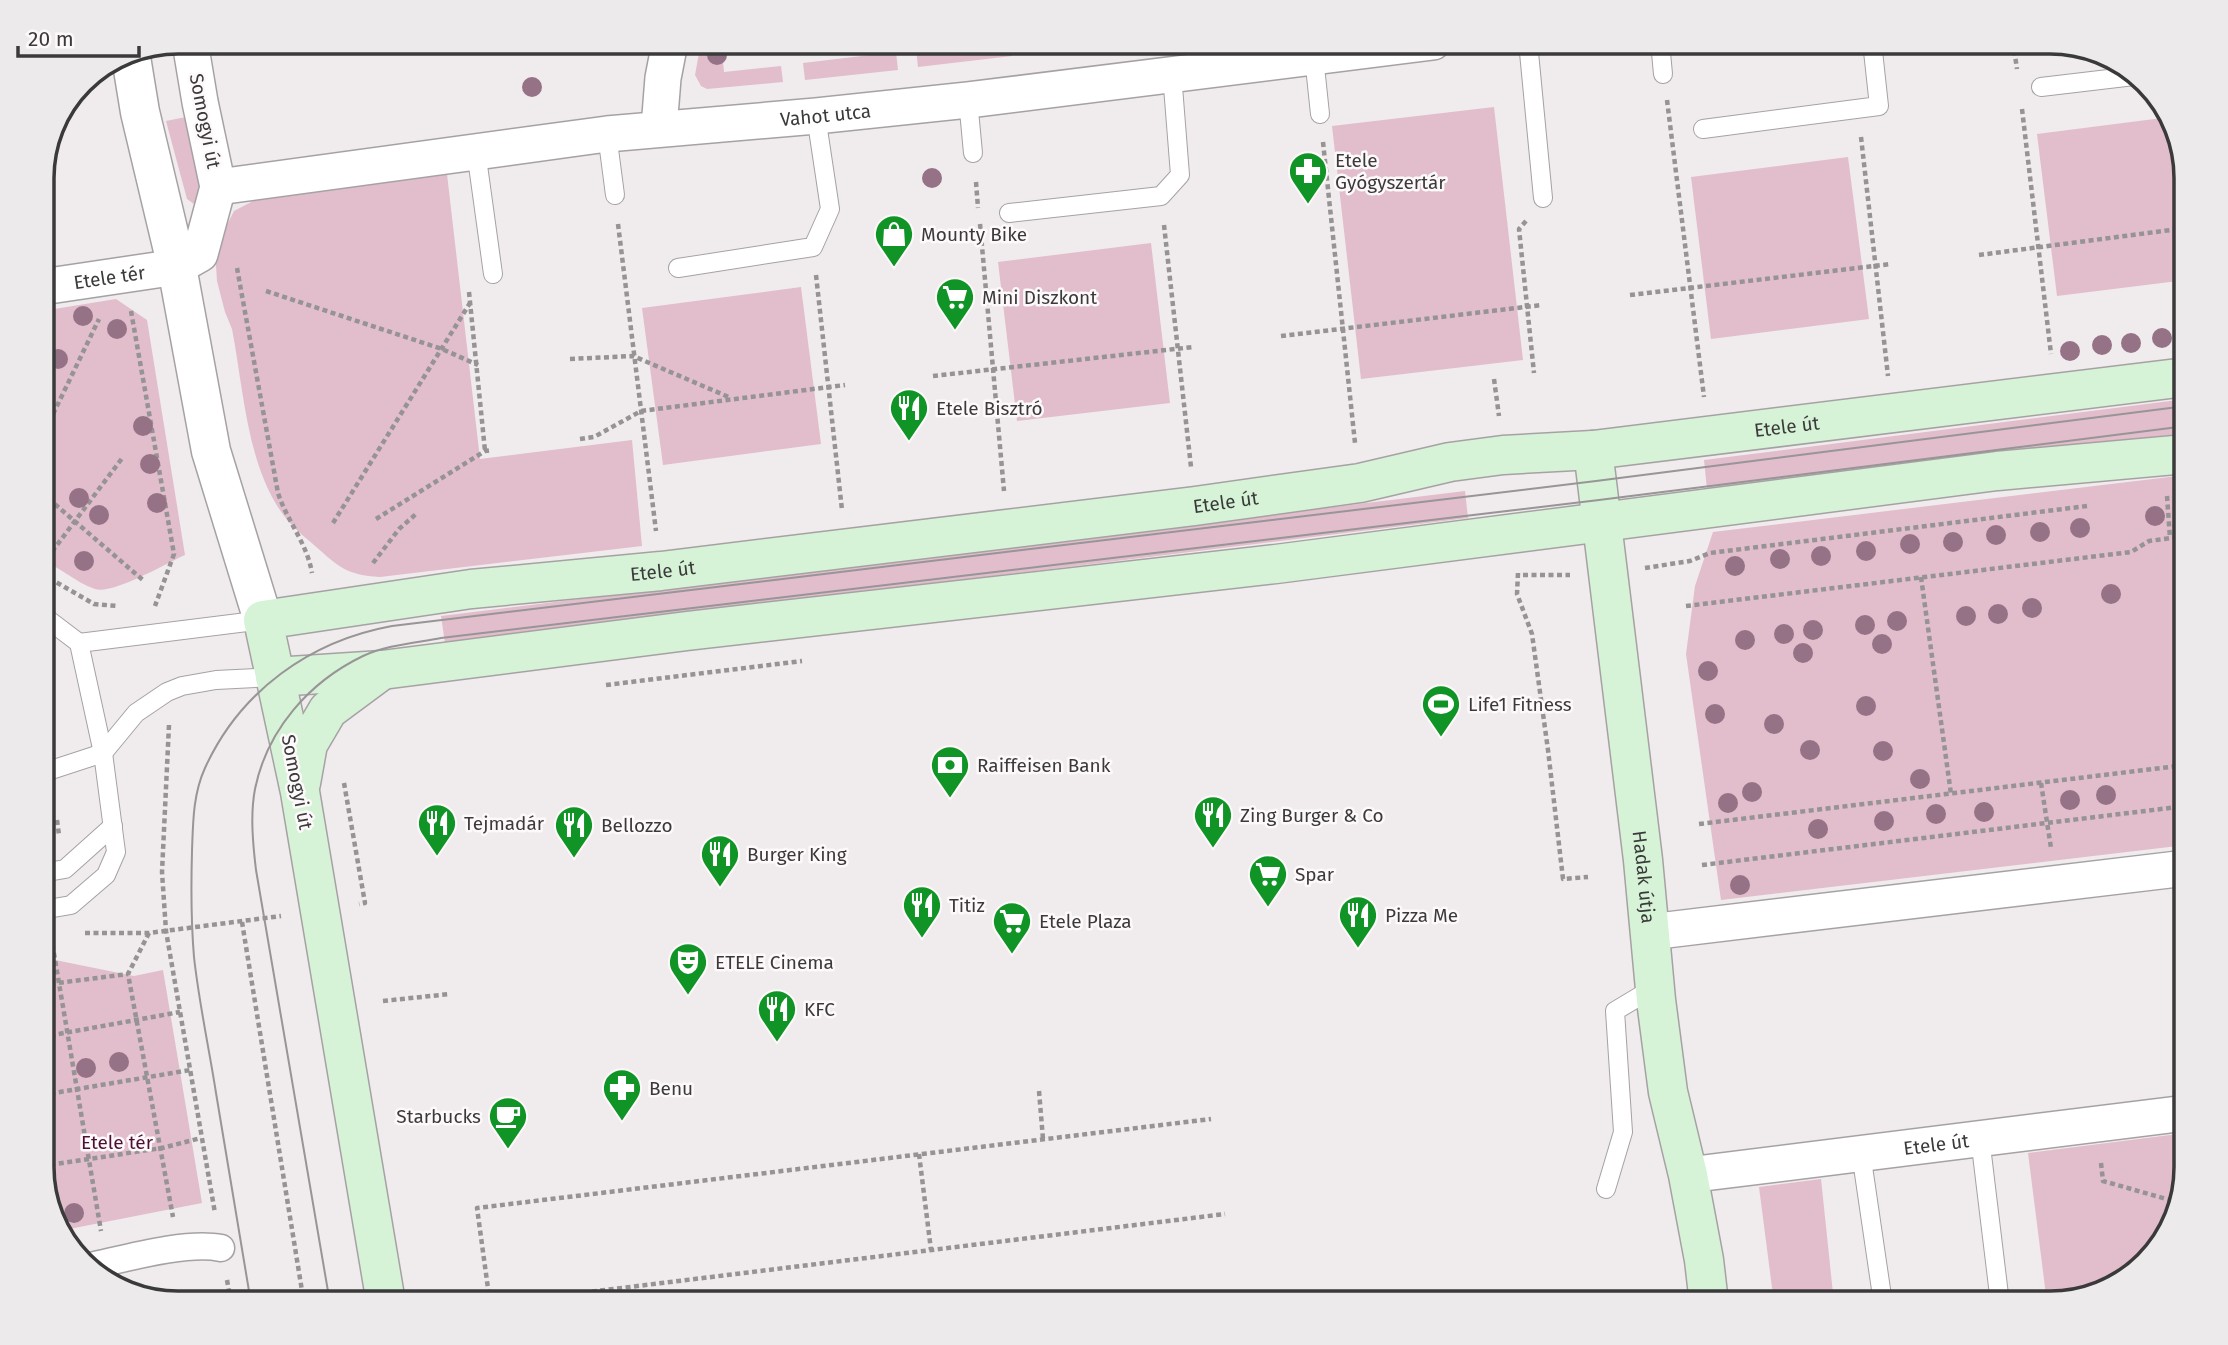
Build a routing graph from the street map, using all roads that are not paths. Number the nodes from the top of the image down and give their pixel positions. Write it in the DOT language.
graph roads {
  1 [pos="1335,54"];
  2 [pos="1529,54"];
  3 [pos="1661,54"];
  4 [pos="1873,54"];
  5 [pos="192,55"];
  6 [pos="668,55"];
  7 [pos="1314,57"];
  8 [pos="133,63"];
  9 [pos="1172,74"];
  10 [pos="1663,74"];
  11 [pos="2121,77"];
  12 [pos="2041,87"];
  13 [pos="968,100"];
  14 [pos="1320,114"];
  15 [pos="816,116"];
  16 [pos="659,128"];
  17 [pos="1703,129"];
  18 [pos="607,134"];
  19 [pos="476,150"];
  20 [pos="973,153"];
  21 [pos="218,187"];
  22 [pos="614,195"];
  23 [pos="1544,198"];
  24 [pos="1009,213"];
  25 [pos="177,267"];
  26 [pos="678,268"];
  27 [pos="494,274"];
  28 [pos="55,285"];
  29 [pos="2173,379"];
  30 [pos="1592,450"];
  31 [pos="2173,455"];
  32 [pos="1602,523"];
  33 [pos="263,620"];
  34 [pos="55,625"];
  35 [pos="79,643"];
  36 [pos="382,670"];
  37 [pos="275,677"];
  38 [pos="103,753"];
  39 [pos="55,770"];
  40 [pos="300,792"];
  41 [pos="113,826"];
  42 [pos="2174,858"];
  43 [pos="55,871"];
  44 [pos="55,908"];
  45 [pos="1650,932"];
  46 [pos="1655,987"];
  47 [pos="2174,1114"];
  48 [pos="1980,1138"];
  49 [pos="1861,1153"];
  50 [pos="1688,1175"];
  51 [pos="1606,1189"];
  52 [pos="221,1248"];
  53 [pos="101,1264"];
  54 [pos="384,1291"];
  55 [pos="1708,1291"];
  56 [pos="1881,1291"];
  57 [pos="1999,1291"];
  1 -- 7 [label="street, Vahot utca"];
  2 -- 23 [label="lane"];
  3 -- 10 [label="lane"];
  4 -- 17 [label="lane"];
  5 -- 21 [label="street, Somogyi út"];
  6 -- 16 [label="street"];
  7 -- 9 [label="street, Vahot utca"];
  7 -- 14 [label="lane"];
  8 -- 25 [label="street, Somogyi út"];
  9 -- 13 [label="street, Vahot utca"];
  9 -- 24 [label="lane"];
  11 -- 12 [label="lane"];
  13 -- 15 [label="street, Vahot utca"];
  13 -- 20 [label="lane"];
  15 -- 16 [label="street, Vahot utca"];
  15 -- 26 [label="lane"];
  16 -- 18 [label="street, Vahot utca"];
  18 -- 19 [label="street, Vahot utca"];
  18 -- 22 [label="lane"];
  19 -- 21 [label="street, Vahot utca"];
  19 -- 27 [label="lane"];
  21 -- 25 [label="street, Somogyi út"];
  25 -- 28 [label="street, Etele tér"];
  25 -- 33 [label="street, Somogyi út"];
  29 -- 30 [label="main road, Etele út"];
  30 -- 32 [label="main road, Hadak útja"];
  30 -- 33 [label="main road, Etele út"];
  31 -- 32 [label="main road"];
  32 -- 36 [label="main road"];
  32 -- 45 [label="main road, Hadak útja"];
  33 -- 35 [label="lane"];
  33 -- 37 [label="main road, Somogyi út"];
  34 -- 35 [label="lane"];
  35 -- 38 [label="lane"];
  36 -- 37 [label="main road"];
  36 -- 40 [label="main road"];
  37 -- 38 [label="lane"];
  37 -- 40 [label="main road, Somogyi út"];
  38 -- 39 [label="lane"];
  38 -- 41 [label="lane"];
  40 -- 54 [label="main road, Somogyi út"];
  41 -- 43 [label="lane"];
  41 -- 44 [label="lane"];
  42 -- 45 [label="street"];
  45 -- 46 [label="main road, Hadak útja"];
  46 -- 50 [label="main road, Hadak útja"];
  46 -- 51 [label="lane"];
  47 -- 48 [label="street, Etele út"];
  48 -- 49 [label="street, Etele út"];
  48 -- 57 [label="lane"];
  49 -- 50 [label="street, Etele út"];
  49 -- 56 [label="lane"];
  50 -- 55 [label="main road, Hadak útja"];
  52 -- 53 [label="street"];
}
